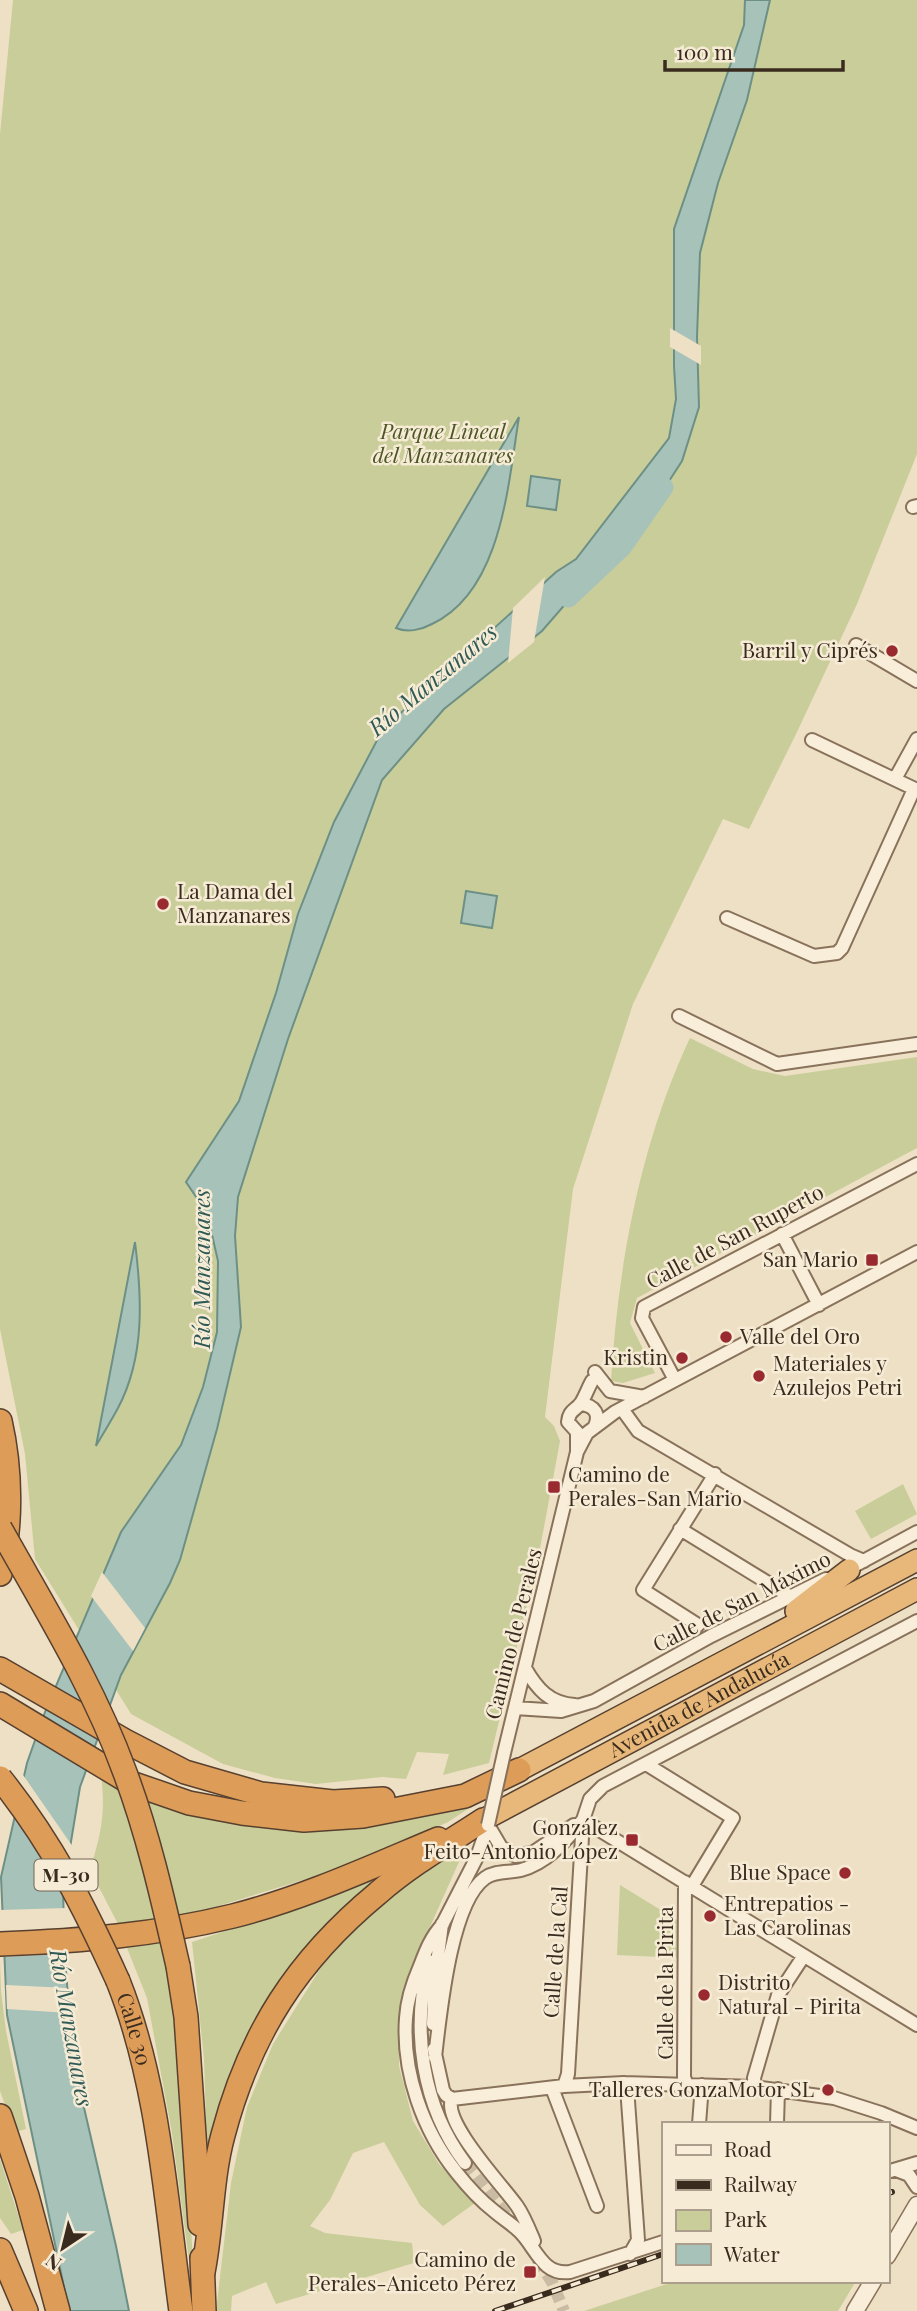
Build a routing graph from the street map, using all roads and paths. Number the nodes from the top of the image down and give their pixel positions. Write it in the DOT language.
graph roads {
  1 [pos="856,645"];
  2 [pos="917,681"];
  3 [pos="917,739"];
  4 [pos="812,740"];
  5 [pos="895,779"];
  6 [pos="916,789"];
  7 [pos="727,918"];
  8 [pos="679,1016"];
  9 [pos="917,1044"];
  10 [pos="917,1164"];
  11 [pos="782,1234"];
  12 [pos="917,1252"];
  13 [pos="819,1305"];
  14 [pos="595,1372"];
  15 [pos="675,1380"];
  16 [pos="644,1397"];
  17 [pos="589,1407"];
  18 [pos="619,1410"];
  19 [pos="0,1421"];
  20 [pos="586,1431"];
  21 [pos="715,1474"];
  22 [pos="0,1528"];
  23 [pos="680,1529"];
  24 [pos="917,1532"];
  25 [pos="917,1560"];
  26 [pos="856,1566"];
  27 [pos="0,1574"];
  28 [pos="917,1589"];
  29 [pos="791,1597"];
  30 [pos="917,1621"];
  31 [pos="698,1625"];
  32 [pos="729,1658"];
  33 [pos="525,1668"];
  34 [pos="8,1674"];
  35 [pos="584,1705"];
  36 [pos="4,1707"];
  37 [pos="515,1708"];
  38 [pos="511,1761"];
  39 [pos="646,1764"];
  40 [pos="0,1777"];
  41 [pos="583,1820"];
  42 [pos="485,1822"];
  43 [pos="688,1884"];
  44 [pos="443,1924"];
  45 [pos="0,1944"];
  46 [pos="803,1957"];
  47 [pos="917,2025"];
  48 [pos="435,2057"];
  49 [pos="624,2083"];
  50 [pos="687,2085"];
  51 [pos="702,2085"];
  52 [pos="558,2087"];
  53 [pos="755,2087"];
  54 [pos="778,2089"];
  55 [pos="452,2099"];
  56 [pos="0,2116"];
  57 [pos="699,2122"];
  58 [pos="777,2122"];
  59 [pos="917,2128"];
  60 [pos="917,2163"];
  61 [pos="466,2164"];
  62 [pos="892,2171"];
  63 [pos="917,2187"];
  64 [pos="597,2206"];
  65 [pos="916,2208"];
  66 [pos="662,2242"];
  67 [pos="0,2250"];
  68 [pos="536,2252"];
  69 [pos="889,2253"];
  70 [pos="631,2254"];
  71 [pos="203,2272"];
  72 [pos="872,2283"];
  73 [pos="26,2311"];
  74 [pos="58,2311"];
  75 [pos="181,2311"];
  76 [pos="204,2311"];
  77 [pos="855,2311"];
  1 -- 2 [label="street"];
  3 -- 5 [label="street"];
  4 -- 5 [label="street"];
  5 -- 6 [label="street"];
  6 -- 7 [label="street"];
  8 -- 9 [label="street"];
  10 -- 11 [label="street, Calle de San Ruperto"];
  11 -- 13 [label="street"];
  11 -- 15 [label="street, Calle de San Ruperto"];
  12 -- 13 [label="street"];
  13 -- 15 [label="street"];
  14 -- 16 [label="street"];
  15 -- 16 [label="street"];
  16 -- 18 [label="street"];
  17 -- 18 [label="street"];
  17 -- 20 [label="street, Camino de Perales"];
  17 -- 20 [label="street, Camino de Perales"];
  18 -- 20 [label="street"];
  18 -- 21 [label="street"];
  19 -- 27 [label="highway"];
  20 -- 33 [label="street, Camino de Perales"];
  21 -- 23 [label="street"];
  21 -- 26 [label="street"];
  22 -- 71 [label="highway, bridge"];
  23 -- 29 [label="street"];
  23 -- 31 [label="street"];
  24 -- 26 [label="street, Calle de San Máximo"];
  25 -- 32 [label="highway, Avenida de Andalucía"];
  26 -- 29 [label="street, Calle de San Máximo"];
  26 -- 32 [label="highway"];
  28 -- 42 [label="highway, Avenida de Andalucía"];
  29 -- 35 [label="street, Calle de San Máximo"];
  30 -- 39 [label="street"];
  32 -- 38 [label="highway, Avenida de Andalucía"];
  33 -- 35 [label="street"];
  33 -- 37 [label="street, Camino de Perales"];
  34 -- 38 [label="highway, bridge"];
  35 -- 37 [label="street, Calle de San Máximo"];
  36 -- 38 [label="highway"];
  37 -- 38 [label="street, Camino de Perales"];
  38 -- 42 [label="street, Camino de Perales, bridge"];
  39 -- 41 [label="street"];
  39 -- 43 [label="street, Calle de la Pirita"];
  40 -- 75 [label="highway, Calle 30 / M-30, bridge"];
  41 -- 42 [label="street"];
  41 -- 43 [label="street"];
  41 -- 48 [label="street, Camino de Perales"];
  41 -- 52 [label="street, Calle de la Cal"];
  42 -- 44 [label="street, Camino de Perales"];
  42 -- 45 [label="highway"];
  42 -- 71 [label="highway"];
  43 -- 46 [label="street"];
  43 -- 50 [label="street, Calle de la Pirita"];
  44 -- 48 [label="street, Camino de Perales"];
  44 -- 61 [label="street, Camino de Perales"];
  44 -- 68 [label="street, Camino de Perales"];
  46 -- 47 [label="street"];
  46 -- 53 [label="street"];
  48 -- 55 [label="street, Camino de Perales"];
  49 -- 50 [label="street"];
  49 -- 52 [label="street"];
  49 -- 70 [label="street"];
  50 -- 51 [label="street"];
  51 -- 53 [label="street"];
  51 -- 57 [label="street"];
  52 -- 55 [label="street"];
  52 -- 64 [label="street"];
  53 -- 54 [label="street"];
  54 -- 58 [label="street"];
  54 -- 59 [label="street"];
  55 -- 68 [label="street, Camino de Perales"];
  56 -- 74 [label="highway"];
  60 -- 62 [label="street"];
  62 -- 63 [label="street"];
  65 -- 69 [label="street"];
  66 -- 70 [label="street"];
  67 -- 73 [label="highway"];
  68 -- 70 [label="street, Camino de Perales"];
  71 -- 76 [label="highway"];
  72 -- 77 [label="street"];
}
